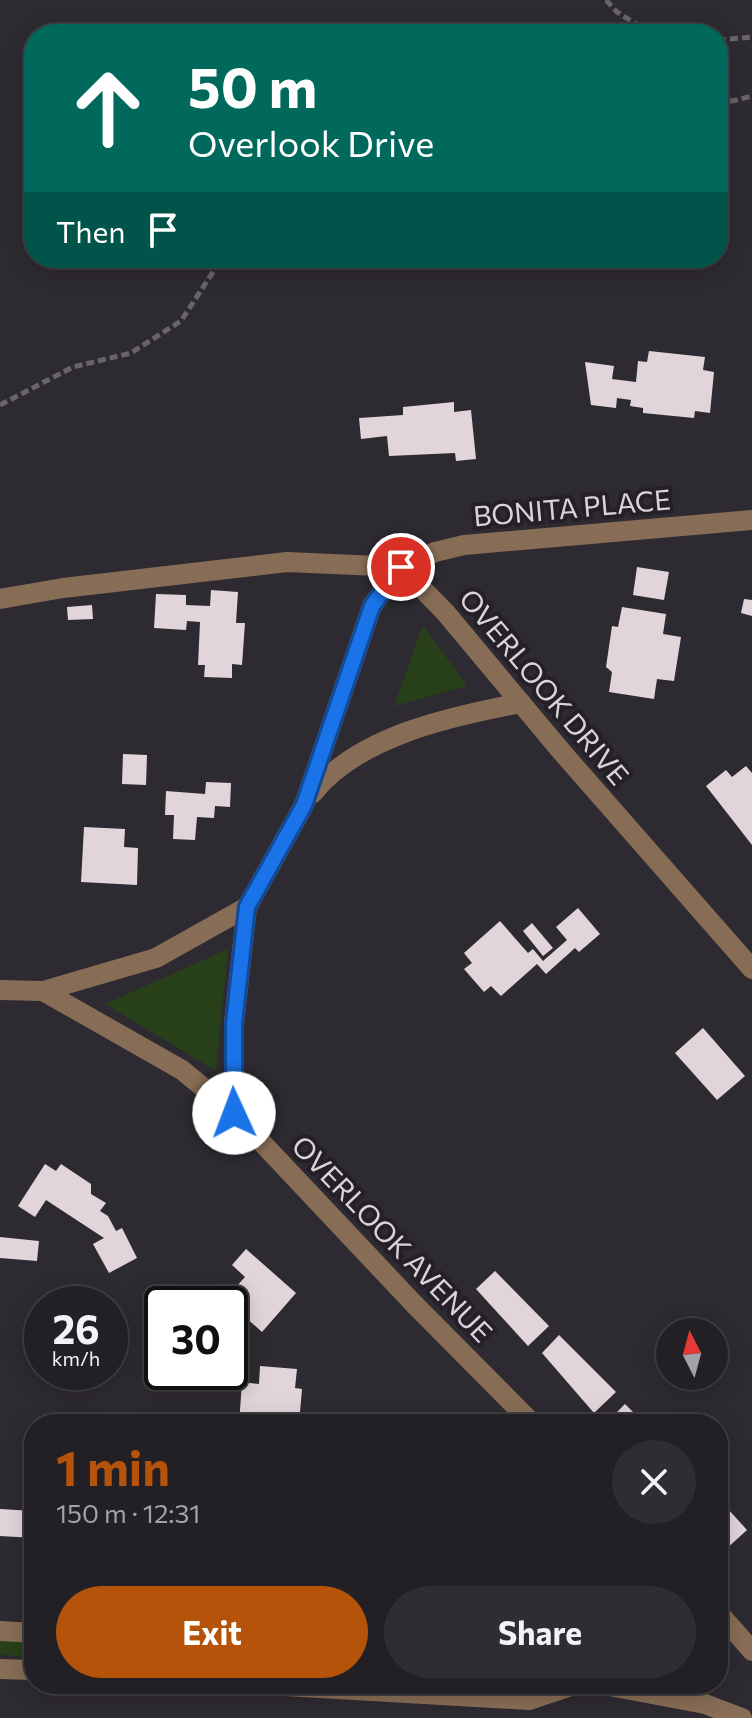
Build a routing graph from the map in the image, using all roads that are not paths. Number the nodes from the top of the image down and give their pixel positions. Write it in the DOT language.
graph roads {
  1 [pos="752,520"];
  2 [pos="401,567"];
  3 [pos="0,599"];
  4 [pos="521,703"];
  5 [pos="304,805"];
  6 [pos="247,907"];
  7 [pos="752,969"];
  8 [pos="0,990"];
  9 [pos="43,991"];
  10 [pos="234,1113"];
  11 [pos="523,1414"];
  12 [pos="728,1623"];
  13 [pos="0,1631"];
  14 [pos="24,1632"];
  15 [pos="752,1651"];
  16 [pos="0,1669"];
  17 [pos="24,1670"];
  18 [pos="424,1694"];
  19 [pos="547,1694"];
  20 [pos="652,1694"];
  21 [pos="742,1718"];
  1 -- 2 [label="street, BONITA PLACE"];
  2 -- 3 [label="street"];
  2 -- 4 [label="street, OVERLOOK DRIVE"];
  2 -- 5 [label="street"];
  4 -- 5 [label="street"];
  4 -- 7 [label="street, OVERLOOK DRIVE"];
  5 -- 6 [label="street"];
  6 -- 9 [label="street"];
  6 -- 10 [label="street"];
  8 -- 9 [label="street, OVERLOOK AVENUE"];
  9 -- 10 [label="street, OVERLOOK AVENUE"];
  10 -- 11 [label="street, OVERLOOK AVENUE"];
  12 -- 15 [label="street"];
  13 -- 14 [label="street"];
  16 -- 17 [label="street"];
  18 -- 19 [label="street"];
  20 -- 21 [label="street"];
}
